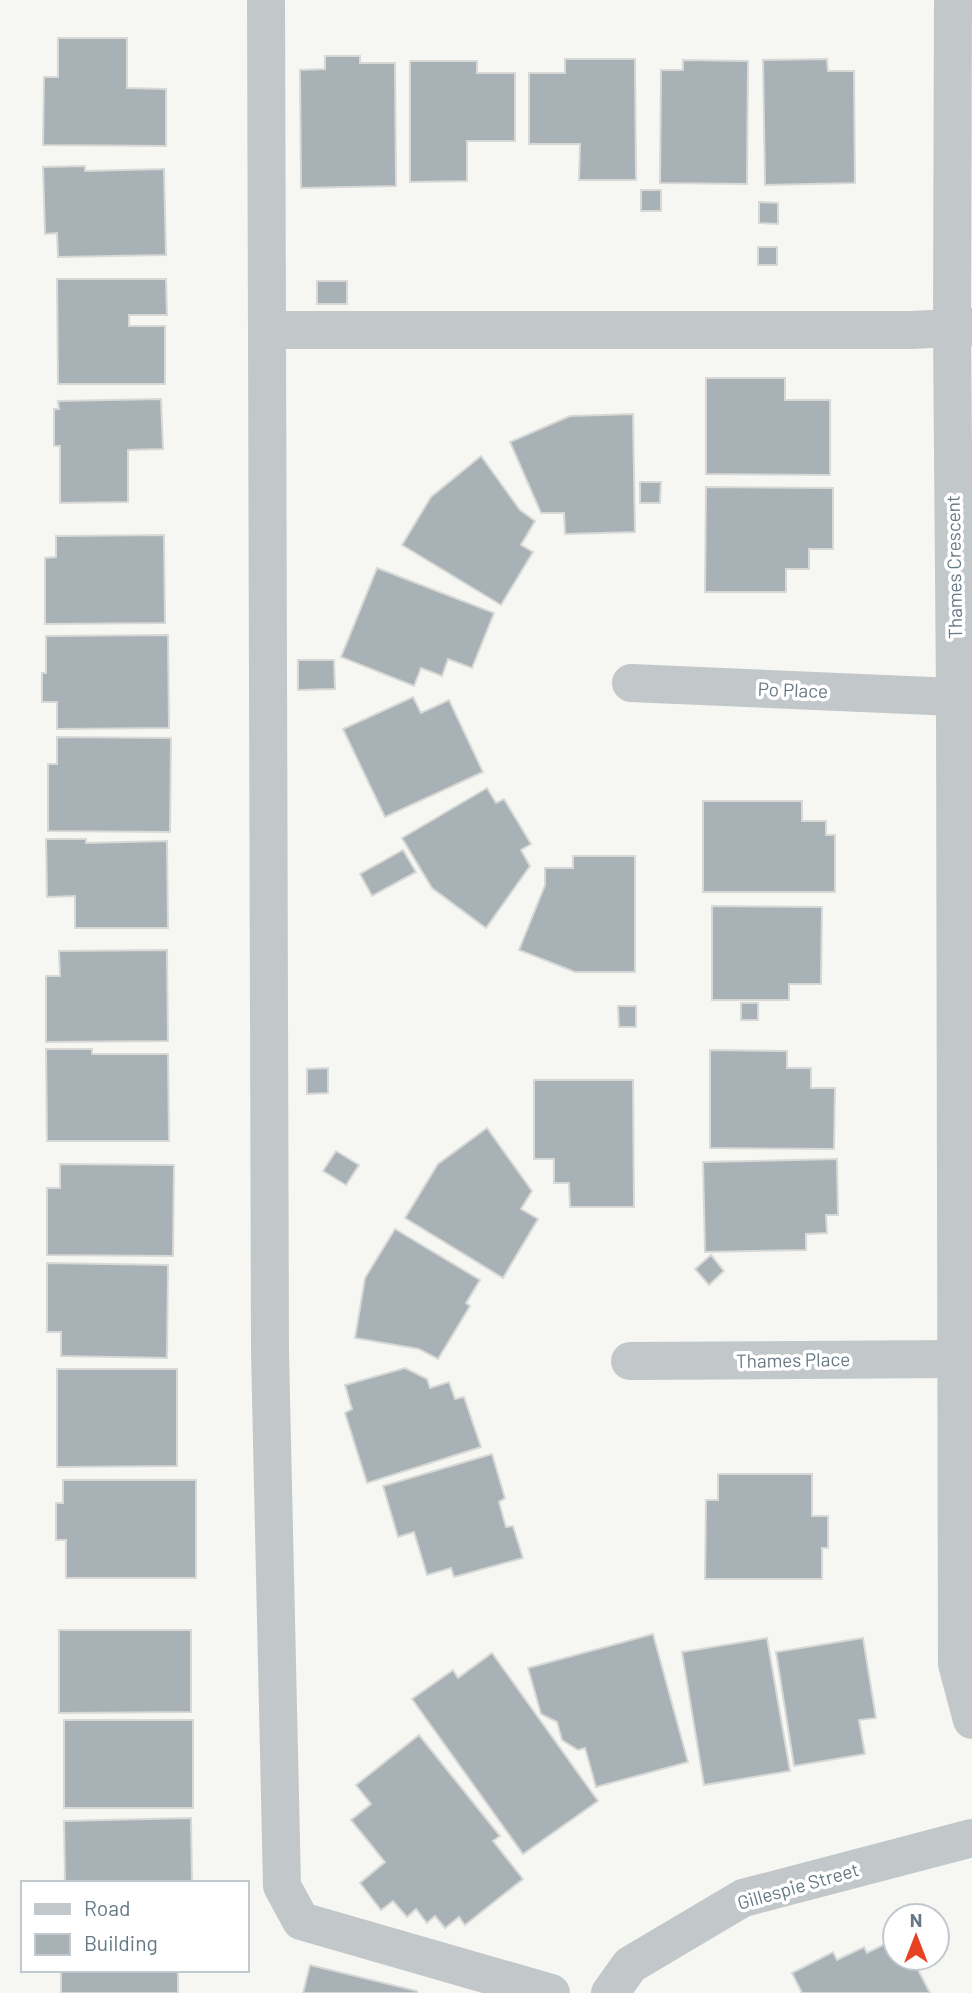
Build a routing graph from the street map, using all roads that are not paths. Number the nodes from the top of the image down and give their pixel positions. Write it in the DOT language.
graph roads {
  1 [pos="266,0"];
  2 [pos="953,0"];
  3 [pos="962,327"];
  4 [pos="268,330"];
  5 [pos="631,683"];
  6 [pos="964,699"];
  7 [pos="956,1359"];
  8 [pos="630,1361"];
  9 [pos="972,1720"];
  10 [pos="972,1838"];
  11 [pos="551,1993"];
  12 [pos="610,1993"];
  1 -- 4 [label="street"];
  2 -- 3 [label="street, Thames Crescent"];
  3 -- 4 [label="street"];
  3 -- 6 [label="street, Thames Crescent"];
  4 -- 11 [label="street"];
  5 -- 6 [label="street, Po Place"];
  6 -- 7 [label="street, Thames Crescent"];
  7 -- 8 [label="street, Thames Place"];
  7 -- 9 [label="street, Thames Crescent"];
  10 -- 12 [label="street, Gillespie Street"];
}
